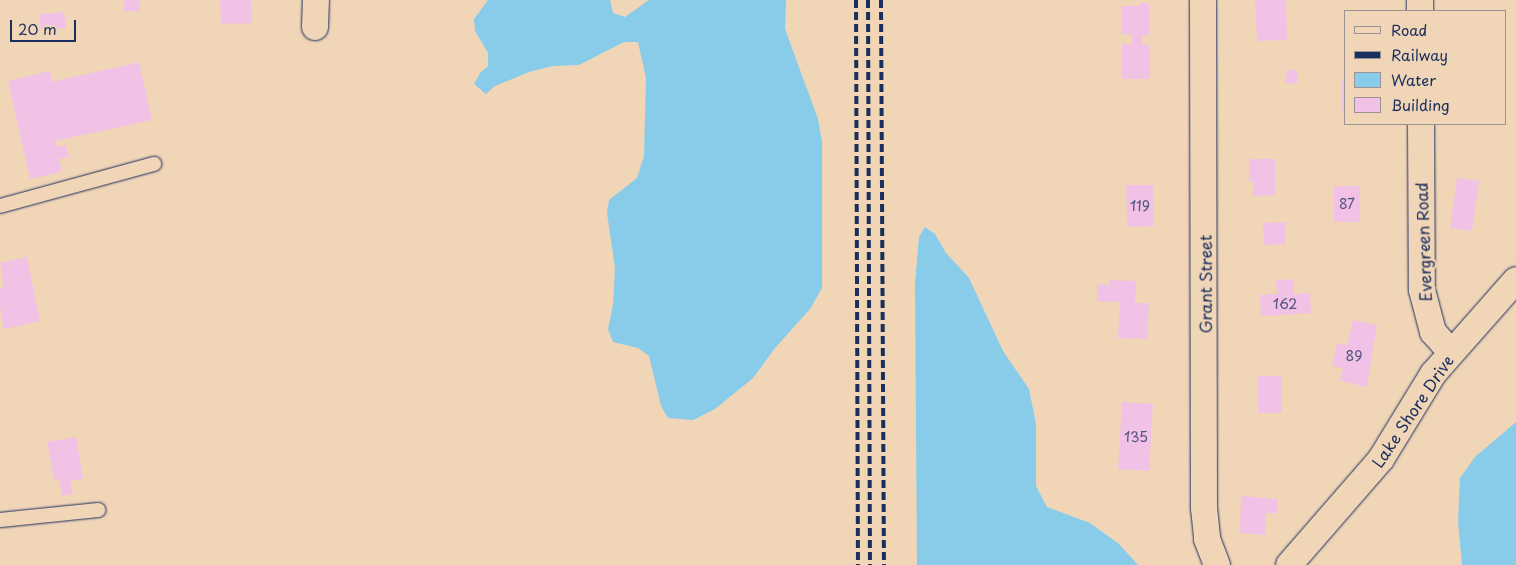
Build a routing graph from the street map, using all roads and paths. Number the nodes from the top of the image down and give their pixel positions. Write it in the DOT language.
graph roads {
  1 [pos="316,0"];
  2 [pos="1203,0"];
  3 [pos="315,27"];
  4 [pos="1421,125"];
  5 [pos="154,164"];
  6 [pos="0,206"];
  7 [pos="1516,280"];
  8 [pos="1451,352"];
  9 [pos="98,510"];
  10 [pos="0,520"];
  11 [pos="1217,565"];
  12 [pos="1289,565"];
  1 -- 3 [label="street"];
  2 -- 11 [label="street, Grant Street"];
  4 -- 8 [label="street, Evergreen Road"];
  5 -- 6 [label="lane"];
  7 -- 8 [label="street, Lake Shore Drive"];
  8 -- 12 [label="street, Lake Shore Drive"];
  9 -- 10 [label="lane"];
}
